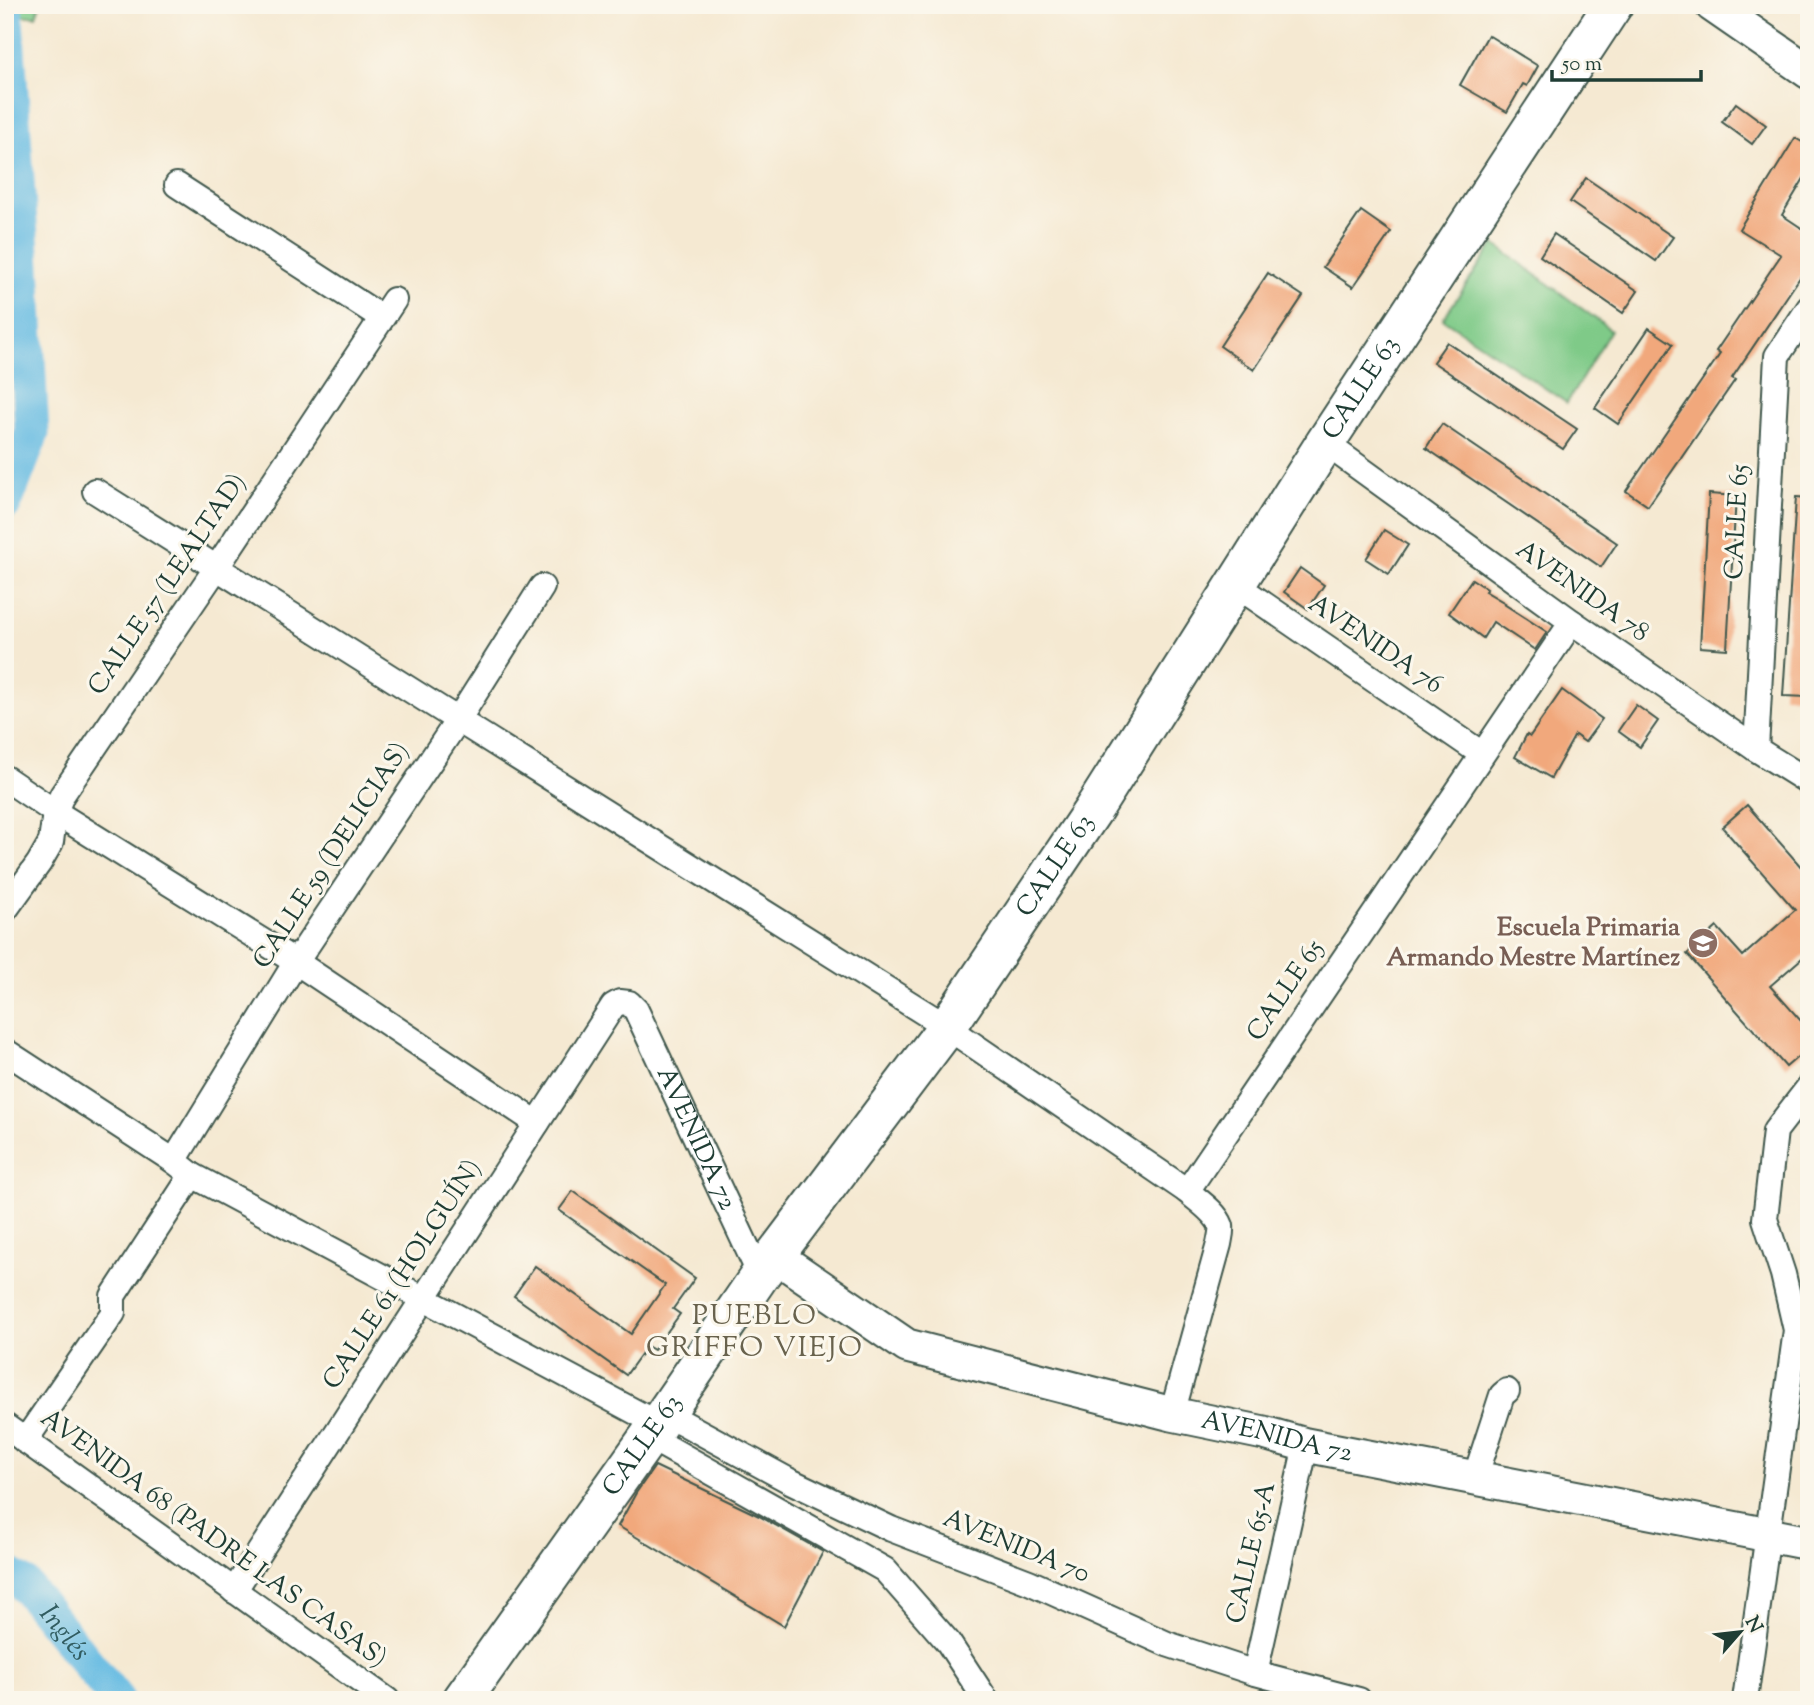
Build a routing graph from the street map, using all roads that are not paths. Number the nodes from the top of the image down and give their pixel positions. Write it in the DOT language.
graph roads {
  1 [pos="1613,5"];
  2 [pos="1712,5"];
  3 [pos="1809,72"];
  4 [pos="177,185"];
  5 [pos="1809,308"];
  6 [pos="1325,443"];
  7 [pos="95,491"];
  8 [pos="217,567"];
  9 [pos="1234,586"];
  10 [pos="542,587"];
  11 [pos="1572,622"];
  12 [pos="458,720"];
  13 [pos="1756,749"];
  14 [pos="1482,754"];
  15 [pos="5,778"];
  16 [pos="1809,782"];
  17 [pos="55,812"];
  18 [pos="5,910"];
  19 [pos="296,962"];
  20 [pos="629,1003"];
  21 [pos="947,1027"];
  22 [pos="5,1051"];
  23 [pos="1809,1087"];
  24 [pos="537,1122"];
  25 [pos="183,1168"];
  26 [pos="1187,1191"];
  27 [pos="767,1265"];
  28 [pos="422,1299"];
  29 [pos="1802,1333"];
  30 [pos="1507,1391"];
  31 [pos="1172,1414"];
  32 [pos="657,1425"];
  33 [pos="15,1433"];
  34 [pos="1306,1445"];
  35 [pos="1475,1478"];
  36 [pos="1767,1534"];
  37 [pos="1809,1543"];
  38 [pos="234,1591"];
  39 [pos="1255,1673"];
  40 [pos="387,1700"];
  41 [pos="462,1700"];
  42 [pos="986,1700"];
  43 [pos="1359,1700"];
  44 [pos="1745,1700"];
  1 -- 6 [label="main road, CALLE 63"];
  2 -- 3 [label="street"];
  4 -- 8 [label="street, CALLE 57 (LEALTAD)"];
  5 -- 13 [label="street, CALLE 65"];
  6 -- 9 [label="main road, CALLE 63"];
  6 -- 11 [label="street, AVENIDA 78"];
  7 -- 8 [label="street"];
  8 -- 12 [label="street"];
  8 -- 17 [label="street, CALLE 57 (LEALTAD)"];
  9 -- 14 [label="street, AVENIDA 76"];
  9 -- 21 [label="main road, CALLE 63"];
  10 -- 12 [label="street, CALLE 59 (DELICIAS)"];
  11 -- 13 [label="street, AVENIDA 78"];
  11 -- 14 [label="street, CALLE 65"];
  12 -- 19 [label="street, CALLE 59 (DELICIAS)"];
  12 -- 21 [label="street"];
  13 -- 16 [label="street, AVENIDA 78"];
  14 -- 26 [label="street, CALLE 65"];
  15 -- 17 [label="street"];
  17 -- 18 [label="street, CALLE 57 (LEALTAD)"];
  17 -- 19 [label="street"];
  19 -- 24 [label="street"];
  19 -- 25 [label="street, CALLE 59 (DELICIAS)"];
  20 -- 24 [label="street, CALLE 61 (HOLGUÍN)"];
  20 -- 27 [label="street, AVENIDA 72"];
  21 -- 26 [label="street"];
  21 -- 27 [label="main road, CALLE 63"];
  22 -- 25 [label="street"];
  23 -- 29 [label="street"];
  24 -- 28 [label="street, CALLE 61 (HOLGUÍN)"];
  25 -- 28 [label="street"];
  25 -- 33 [label="street, CALLE 59 (DELICIAS)"];
  26 -- 31 [label="street"];
  27 -- 31 [label="street, AVENIDA 72"];
  27 -- 32 [label="main road, CALLE 63"];
  28 -- 32 [label="street"];
  28 -- 38 [label="street, CALLE 61 (HOLGUÍN)"];
  29 -- 36 [label="street"];
  30 -- 35 [label="street"];
  31 -- 34 [label="street, AVENIDA 72"];
  32 -- 39 [label="street, AVENIDA 70"];
  32 -- 41 [label="main road, CALLE 63"];
  32 -- 42 [label="street"];
  33 -- 38 [label="street, AVENIDA 68 (PADRE LAS CASAS)"];
  34 -- 35 [label="street, AVENIDA 72"];
  34 -- 39 [label="street, CALLE 65-A"];
  35 -- 36 [label="street, AVENIDA 72"];
  36 -- 37 [label="street, AVENIDA 72"];
  36 -- 44 [label="street"];
  38 -- 40 [label="street, AVENIDA 68 (PADRE LAS CASAS)"];
  39 -- 43 [label="street, AVENIDA 70"];
}
